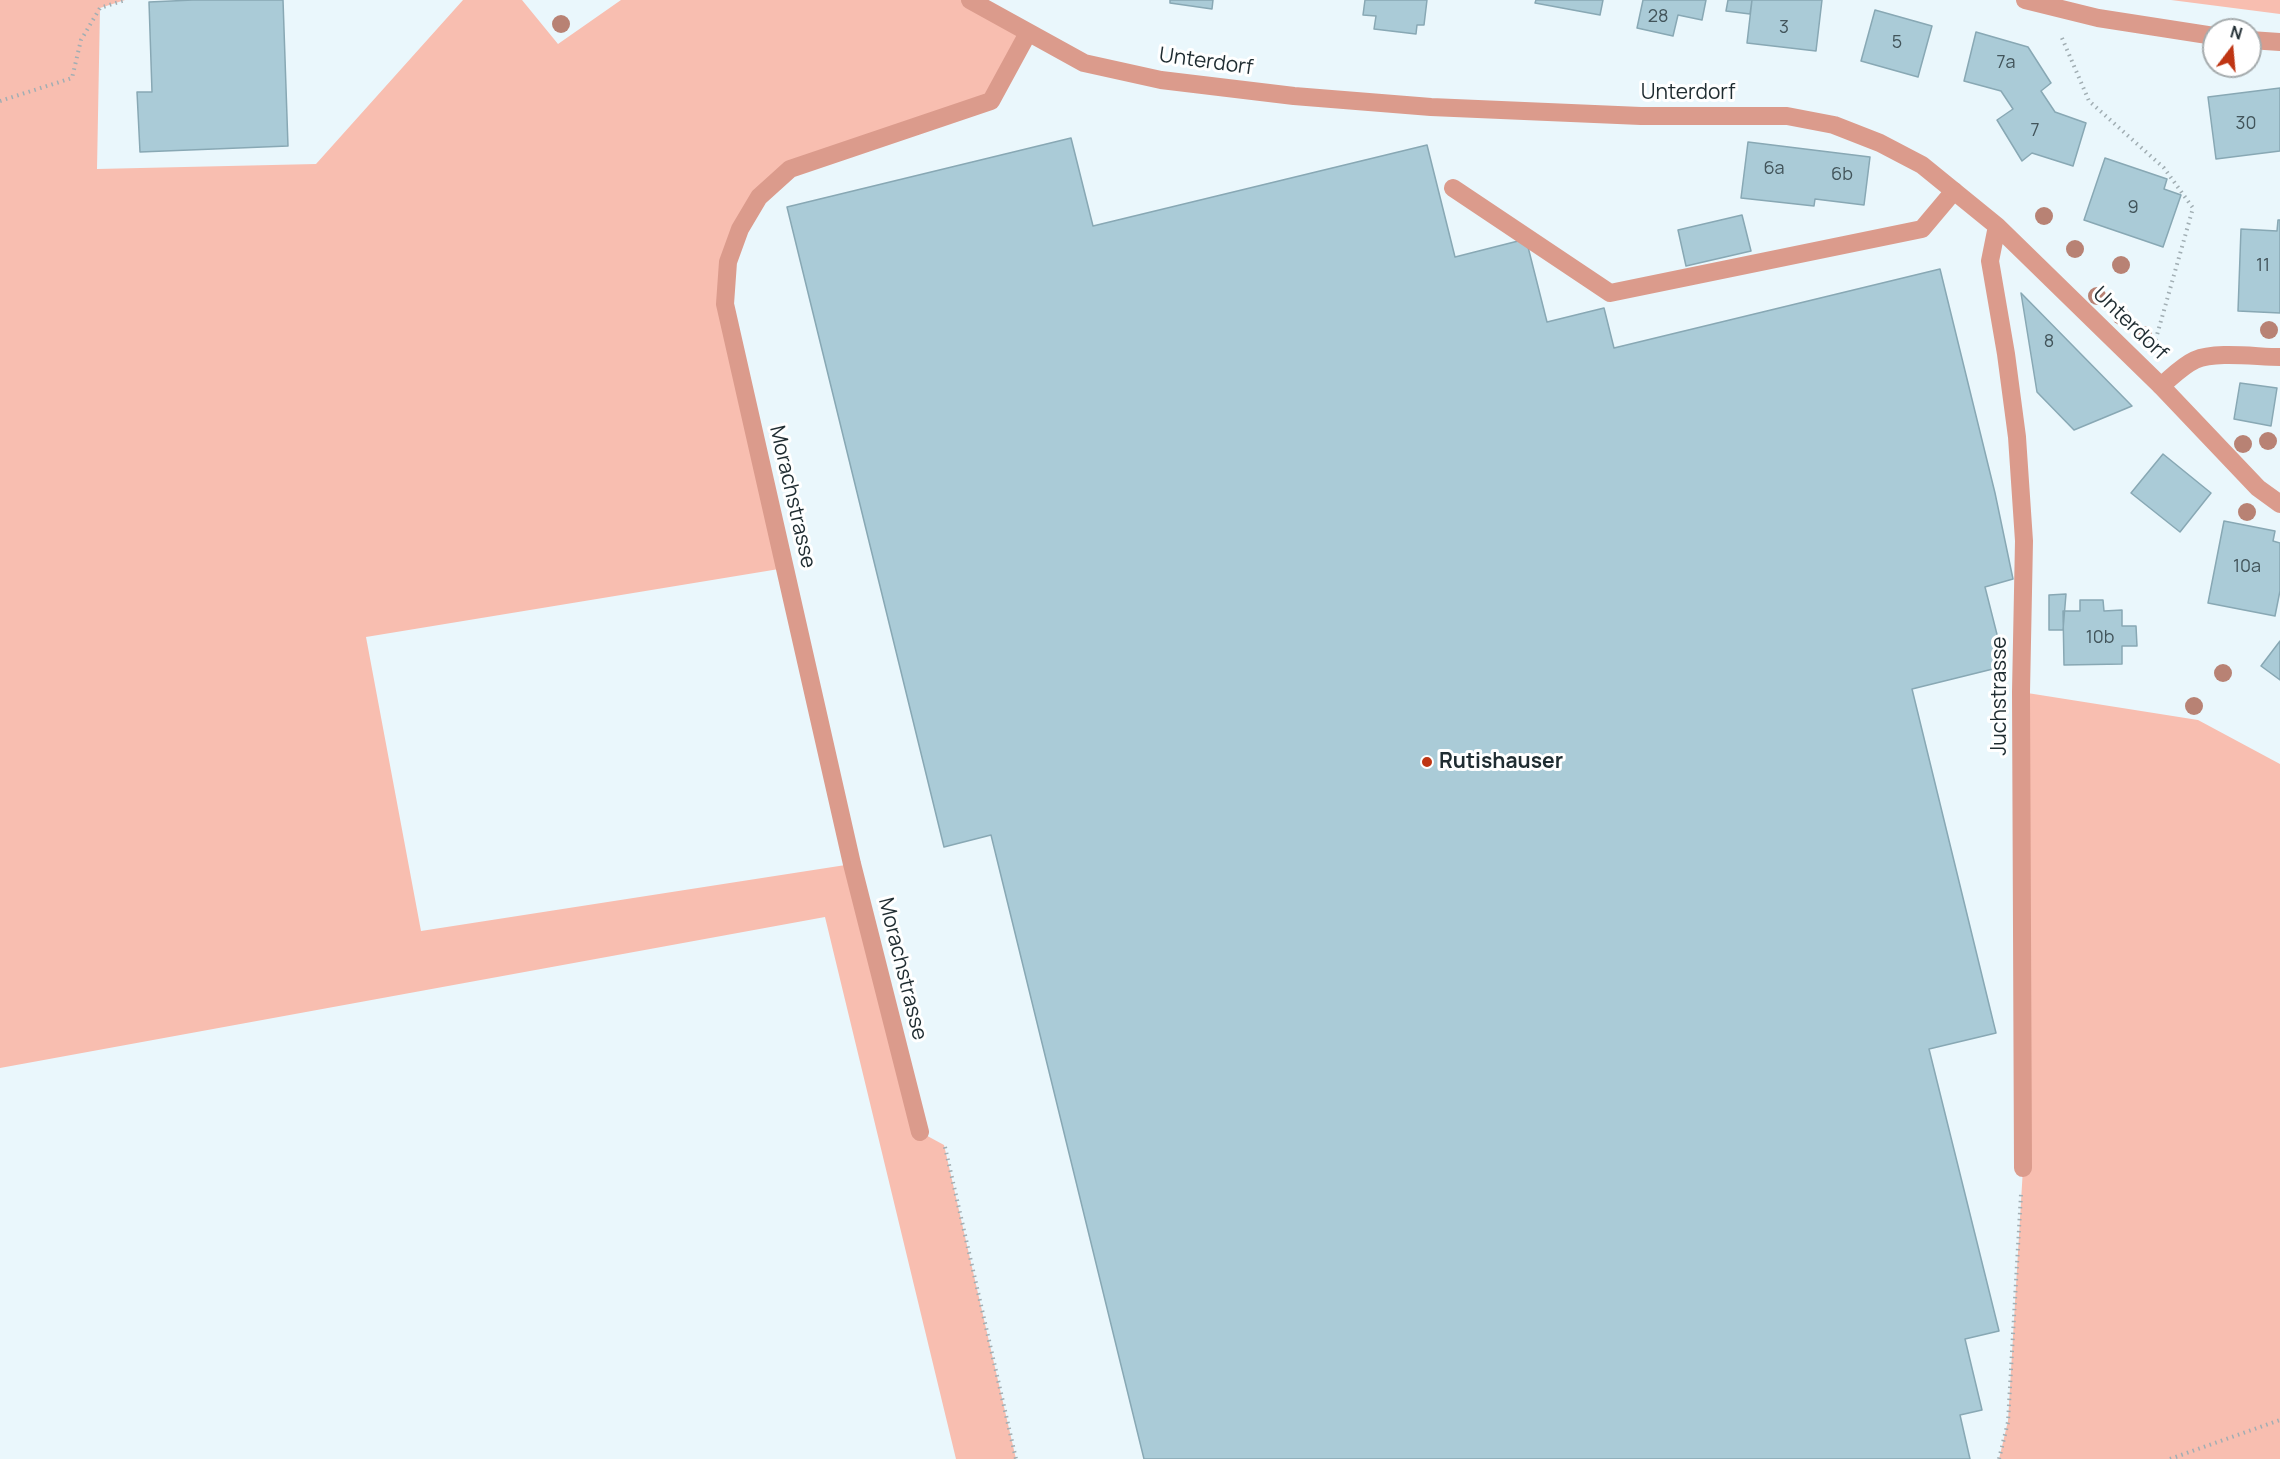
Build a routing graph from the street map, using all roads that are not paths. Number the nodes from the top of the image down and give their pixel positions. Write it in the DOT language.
graph roads {
  1 [pos="970,0"];
  2 [pos="2025,0"];
  3 [pos="1028,33"];
  4 [pos="2202,34"];
  5 [pos="2262,41"];
  6 [pos="2280,42"];
  7 [pos="1453,188"];
  8 [pos="1954,191"];
  9 [pos="1997,226"];
  10 [pos="2280,357"];
  11 [pos="2162,387"];
  12 [pos="2280,504"];
  13 [pos="920,1132"];
  14 [pos="2023,1168"];
  1 -- 3 [label="street, Unterdorf"];
  2 -- 4 [label="street"];
  3 -- 8 [label="street, Unterdorf"];
  3 -- 13 [label="street, Morachstrasse"];
  5 -- 6 [label="street"];
  7 -- 8 [label="street"];
  8 -- 9 [label="street, Unterdorf"];
  9 -- 11 [label="street, Unterdorf"];
  9 -- 14 [label="street, Juchstrasse"];
  10 -- 11 [label="street"];
  11 -- 12 [label="street, Unterdorf"];
}
